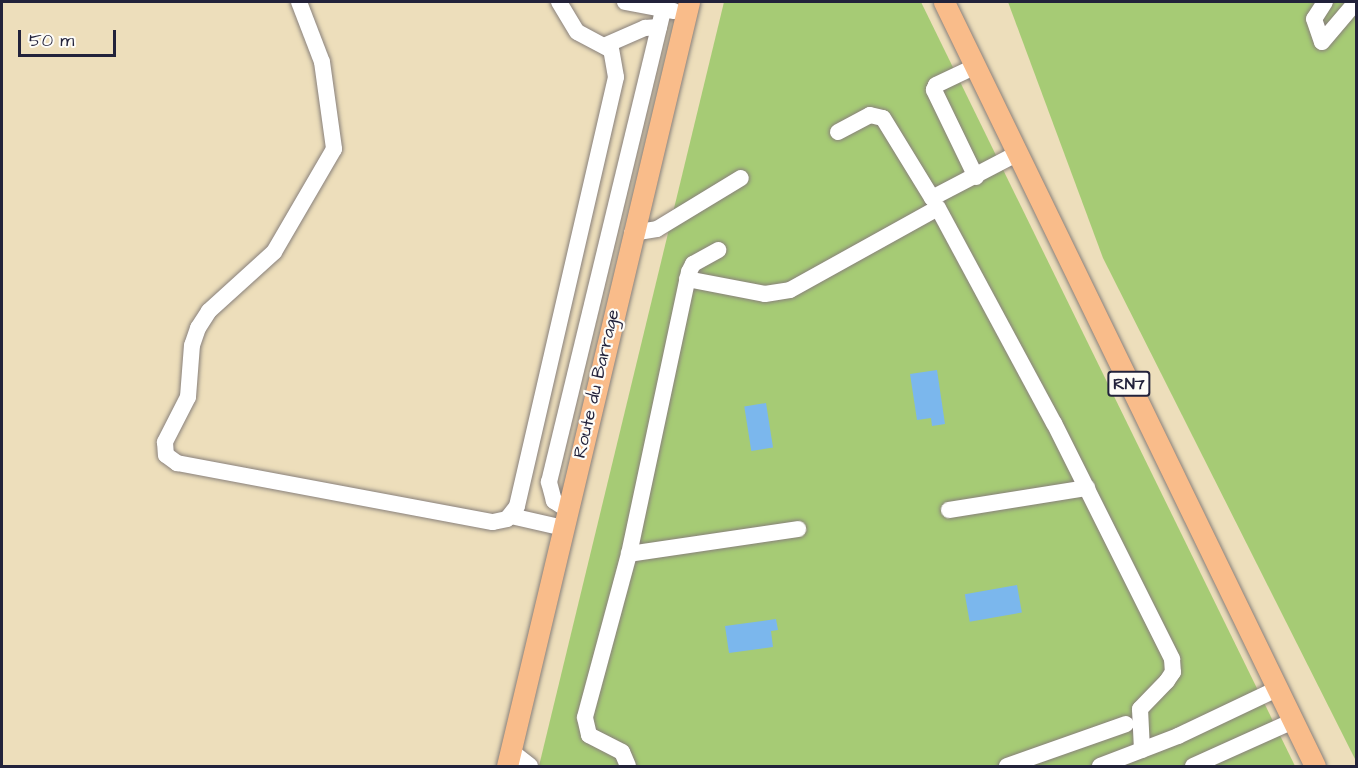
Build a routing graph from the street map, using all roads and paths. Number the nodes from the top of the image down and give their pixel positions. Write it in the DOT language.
graph roads {
  1 [pos="299,2"];
  2 [pos="559,2"];
  3 [pos="625,2"];
  4 [pos="944,2"];
  5 [pos="1324,2"];
  6 [pos="1353,3"];
  7 [pos="688,6"];
  8 [pos="661,19"];
  9 [pos="606,45"];
  10 [pos="976,66"];
  11 [pos="838,132"];
  12 [pos="1018,153"];
  13 [pos="976,177"];
  14 [pos="741,178"];
  15 [pos="633,234"];
  16 [pos="718,250"];
  17 [pos="687,279"];
  18 [pos="1087,488"];
  19 [pos="949,510"];
  20 [pos="511,516"];
  21 [pos="566,519"];
  22 [pos="798,529"];
  23 [pos="629,554"];
  24 [pos="1277,689"];
  25 [pos="1293,721"];
  26 [pos="1126,724"];
  27 [pos="1142,750"];
  28 [pos="509,759"];
  29 [pos="530,766"];
  30 [pos="628,766"];
  31 [pos="1007,766"];
  32 [pos="1100,766"];
  33 [pos="1193,766"];
  34 [pos="1315,766"];
  1 -- 20 [label="street"];
  2 -- 9 [label="street"];
  3 -- 8 [label="street"];
  4 -- 10 [label="main road, RN7"];
  5 -- 6 [label="street"];
  7 -- 8 [label="street"];
  7 -- 15 [label="main road, Route du Barrage"];
  8 -- 9 [label="street"];
  8 -- 21 [label="street"];
  9 -- 20 [label="street"];
  10 -- 12 [label="main road, RN7"];
  10 -- 13 [label="street"];
  11 -- 13 [label="street"];
  12 -- 13 [label="street"];
  12 -- 24 [label="main road, RN7"];
  14 -- 15 [label="street"];
  15 -- 21 [label="main road, Route du Barrage"];
  16 -- 17 [label="street"];
  17 -- 18 [label="street"];
  17 -- 23 [label="street"];
  18 -- 19 [label="street"];
  18 -- 27 [label="street"];
  20 -- 21 [label="street"];
  21 -- 28 [label="main road, Route du Barrage"];
  22 -- 23 [label="street"];
  23 -- 30 [label="street"];
  24 -- 25 [label="main road, RN7"];
  24 -- 27 [label="street"];
  25 -- 33 [label="street"];
  25 -- 34 [label="main road, RN7"];
  26 -- 31 [label="street"];
  27 -- 32 [label="street"];
  28 -- 29 [label="street"];
}
